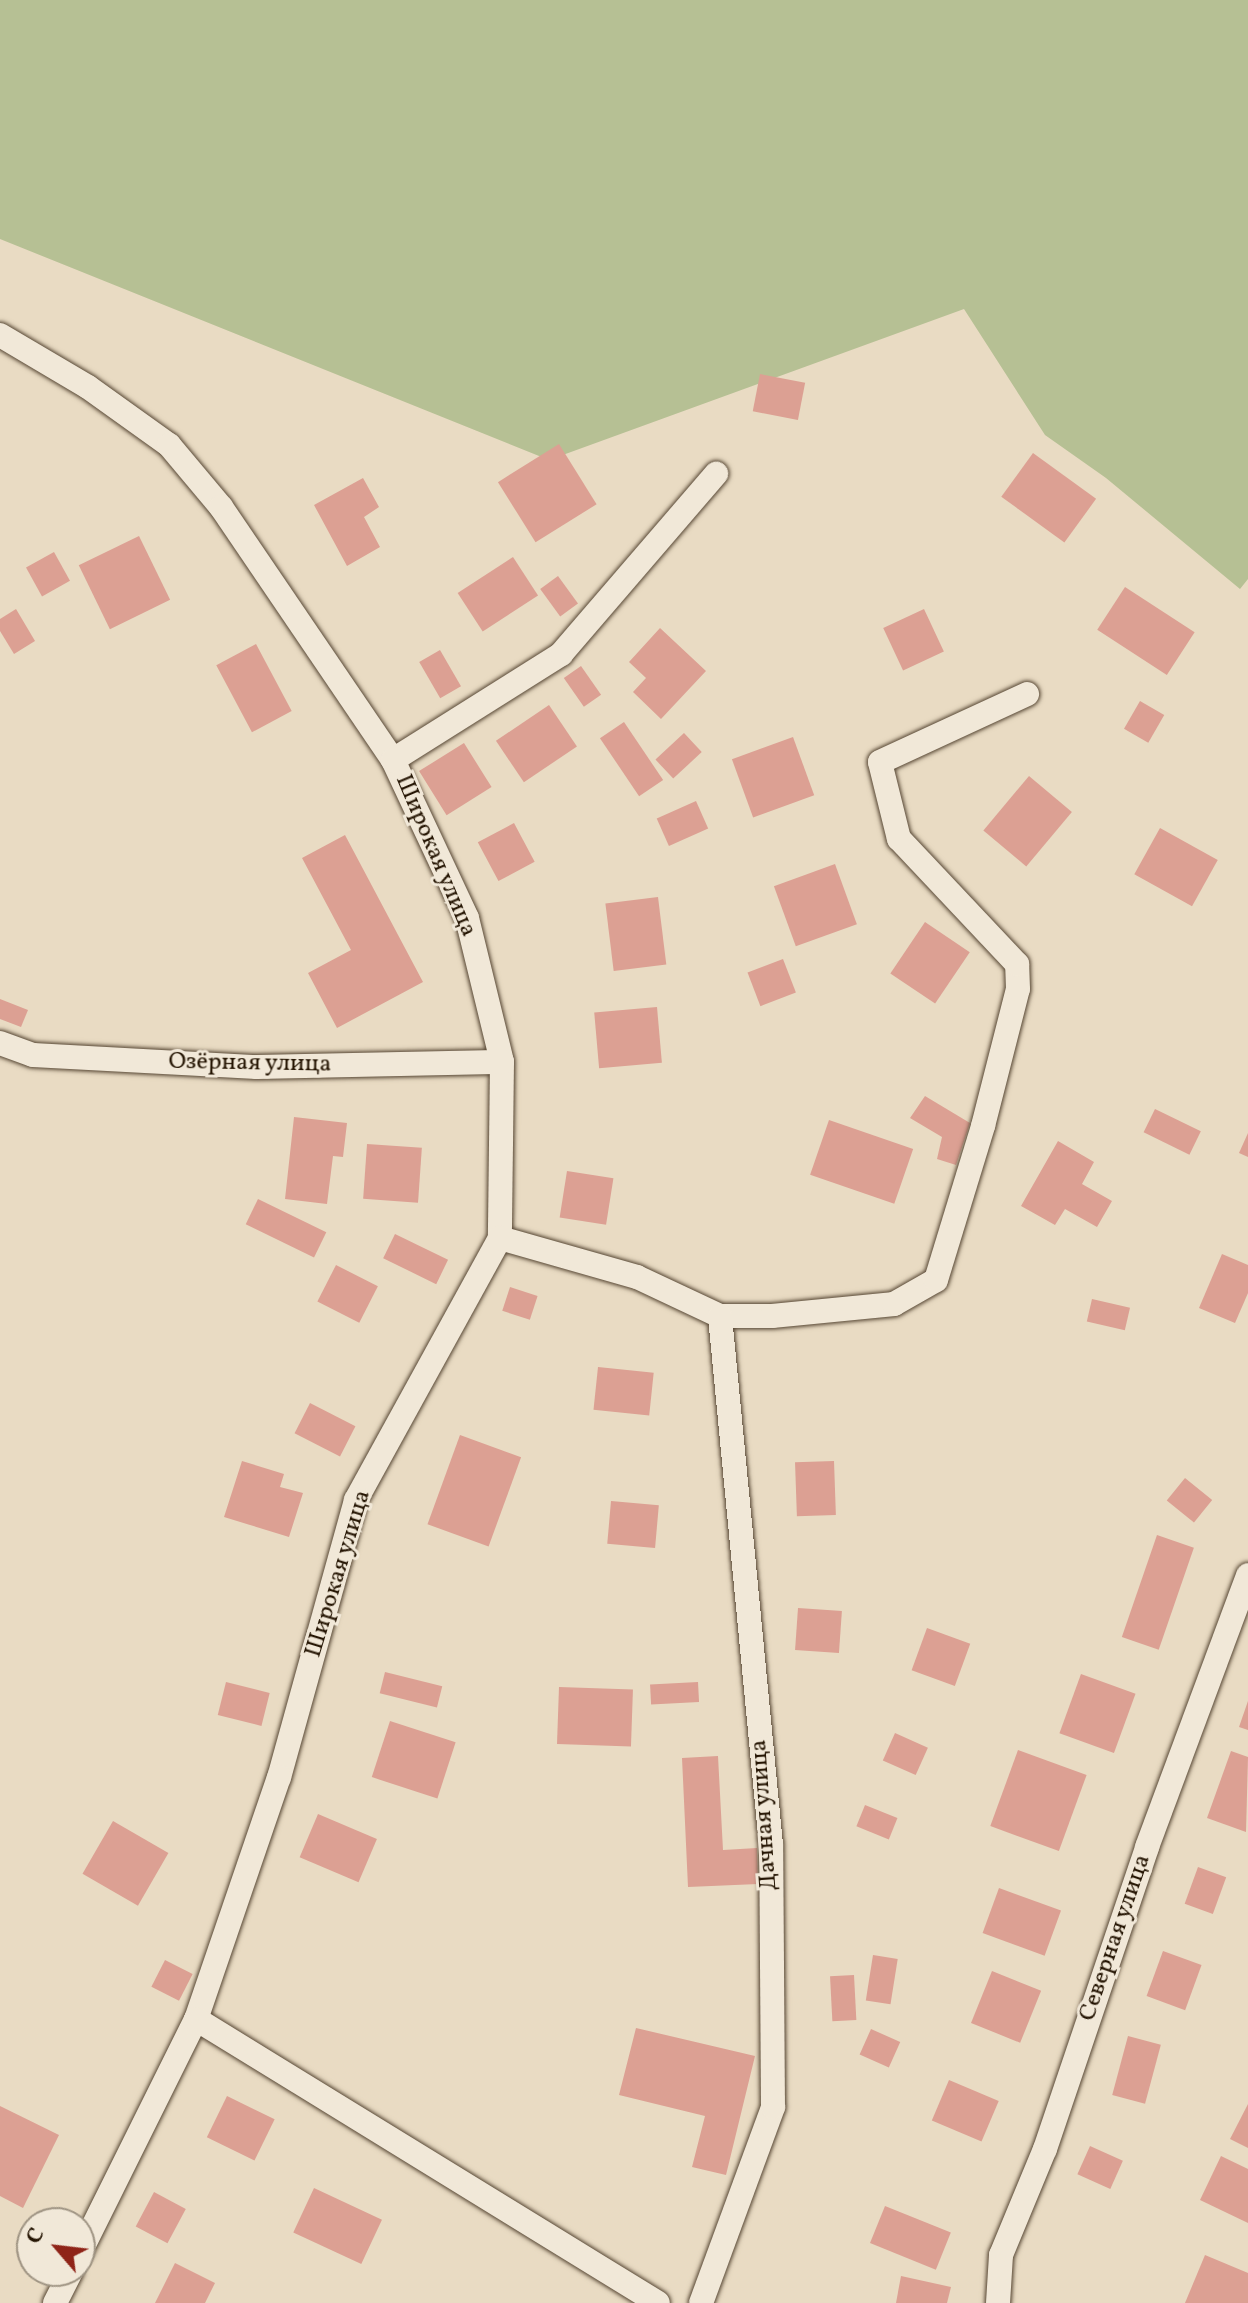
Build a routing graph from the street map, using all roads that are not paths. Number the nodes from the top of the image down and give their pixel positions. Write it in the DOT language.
graph roads {
  1 [pos="0,335"];
  2 [pos="716,474"];
  3 [pos="1027,694"];
  4 [pos="393,760"];
  5 [pos="0,1043"];
  6 [pos="502,1062"];
  7 [pos="500,1238"];
  8 [pos="720,1316"];
  9 [pos="1248,1575"];
  10 [pos="196,2019"];
  11 [pos="96,2221"];
  12 [pos="658,2303"];
  13 [pos="701,2303"];
  14 [pos="998,2303"];
  1 -- 4 [label="street, Широкая улица"];
  2 -- 4 [label="street"];
  3 -- 8 [label="street"];
  4 -- 6 [label="street, Широкая улица"];
  5 -- 6 [label="street, Озёрная улица"];
  6 -- 7 [label="street, Широкая улица"];
  7 -- 8 [label="street"];
  7 -- 10 [label="street, Широкая улица"];
  8 -- 13 [label="street, Дачная улица"];
  9 -- 14 [label="street, Северная улица"];
  10 -- 11 [label="street, Широкая улица"];
  10 -- 12 [label="street"];
}
